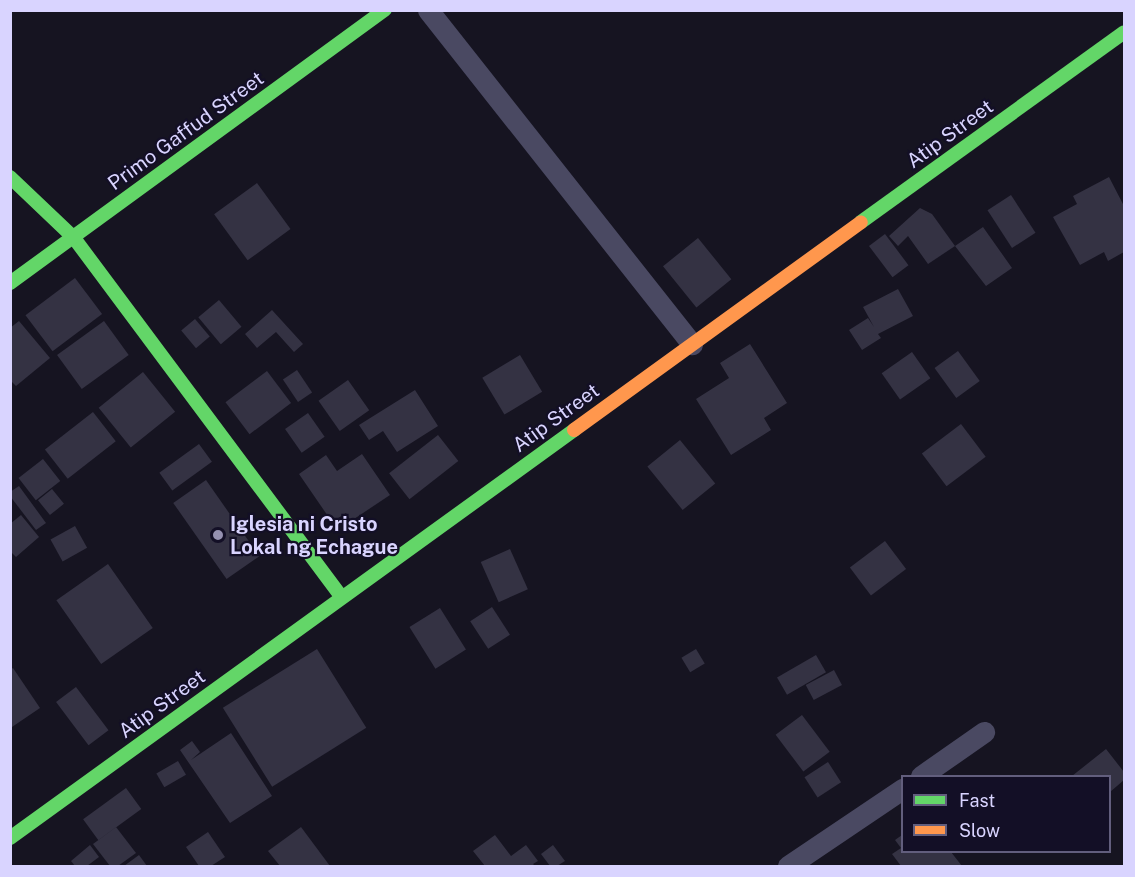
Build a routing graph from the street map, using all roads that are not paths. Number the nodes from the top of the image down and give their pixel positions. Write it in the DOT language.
graph roads {
  1 [pos="385,10"];
  2 [pos="428,10"];
  3 [pos="1125,32"];
  4 [pos="10,177"];
  5 [pos="74,238"];
  6 [pos="10,283"];
  7 [pos="692,344"];
  8 [pos="342,597"];
  9 [pos="984,732"];
  10 [pos="924,775"];
  11 [pos="901,790"];
  12 [pos="10,838"];
  13 [pos="788,867"];
  1 -- 5 [label="main road, Primo Gaffud Street"];
  2 -- 7 [label="street"];
  3 -- 7 [label="main road, Atip Street"];
  4 -- 5 [label="main road"];
  5 -- 6 [label="main road, Primo Gaffud Street"];
  5 -- 8 [label="main road"];
  7 -- 8 [label="main road, Atip Street"];
  8 -- 12 [label="main road, Atip Street"];
  9 -- 10 [label="street"];
  11 -- 13 [label="street"];
}
